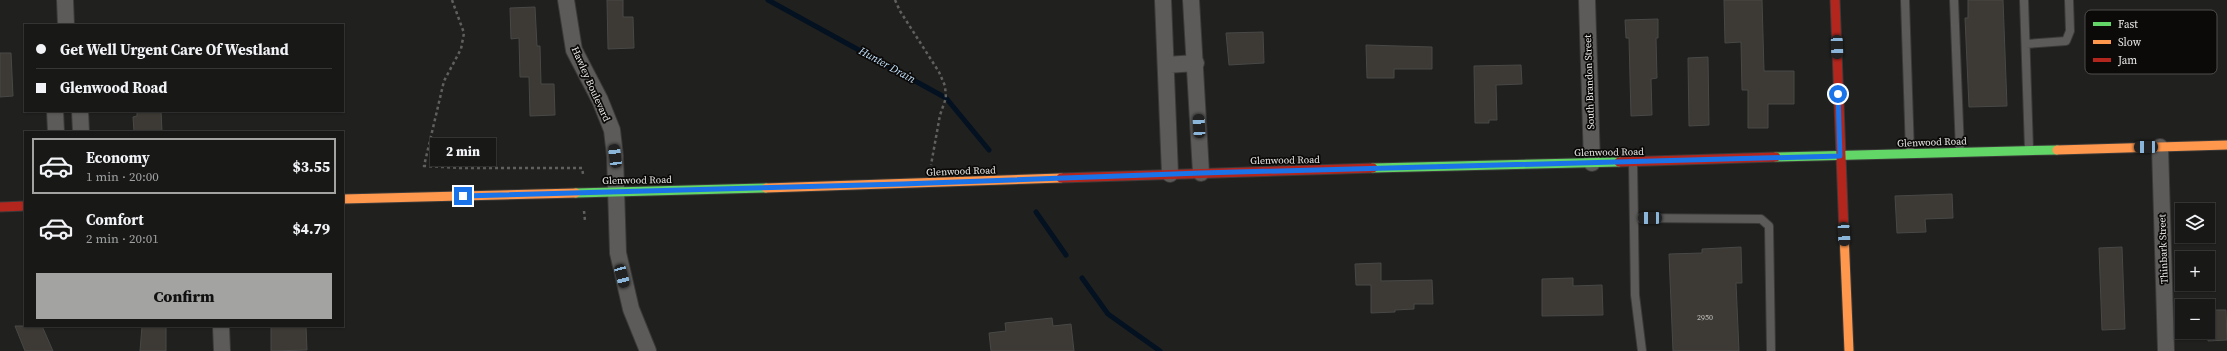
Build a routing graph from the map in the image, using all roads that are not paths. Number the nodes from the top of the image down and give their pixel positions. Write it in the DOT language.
graph roads {
  1 [pos="65,0"];
  2 [pos="566,0"];
  3 [pos="1163,0"];
  4 [pos="1191,0"];
  5 [pos="1587,0"];
  6 [pos="1835,0"];
  7 [pos="1905,0"];
  8 [pos="1954,0"];
  9 [pos="2024,0"];
  10 [pos="2069,0"];
  11 [pos="66,24"];
  12 [pos="2026,44"];
  13 [pos="1196,63"];
  14 [pos="1166,65"];
  15 [pos="55,112"];
  16 [pos="80,112"];
  17 [pos="56,131"];
  18 [pos="81,131"];
  19 [pos="2227,144"];
  20 [pos="2160,146"];
  21 [pos="2029,149"];
  22 [pos="1960,151"];
  23 [pos="1910,154"];
  24 [pos="1840,156"];
  25 [pos="1633,162"];
  26 [pos="1592,163"];
  27 [pos="1201,173"];
  28 [pos="1170,174"];
  29 [pos="615,191"];
  30 [pos="344,199"];
  31 [pos="24,206"];
  32 [pos="0,207"];
  33 [pos="1634,218"];
  34 [pos="221,327"];
  35 [pos="222,351"];
  36 [pos="648,351"];
  37 [pos="1642,351"];
  38 [pos="1771,351"];
  39 [pos="1849,351"];
  40 [pos="2166,351"];
  1 -- 11 [label="street"];
  2 -- 29 [label="street, Hawley Boulevard"];
  3 -- 14 [label="street"];
  4 -- 13 [label="street"];
  5 -- 26 [label="street, South Brandon Street"];
  6 -- 24 [label="street"];
  7 -- 23 [label="lane"];
  8 -- 22 [label="lane"];
  9 -- 12 [label="lane"];
  10 -- 12 [label="lane"];
  12 -- 21 [label="lane"];
  13 -- 14 [label="street"];
  13 -- 27 [label="street"];
  14 -- 28 [label="street"];
  15 -- 17 [label="street"];
  16 -- 18 [label="street"];
  19 -- 20 [label="street, Glenwood Road"];
  20 -- 21 [label="street, Glenwood Road"];
  20 -- 40 [label="street, Thinbark Street"];
  21 -- 22 [label="street, Glenwood Road"];
  22 -- 23 [label="street, Glenwood Road"];
  23 -- 24 [label="street, Glenwood Road"];
  24 -- 25 [label="street, Glenwood Road"];
  24 -- 39 [label="street"];
  25 -- 26 [label="street, Glenwood Road"];
  25 -- 33 [label="lane"];
  26 -- 27 [label="street, Glenwood Road"];
  27 -- 28 [label="street, Glenwood Road"];
  28 -- 29 [label="street, Glenwood Road"];
  29 -- 30 [label="street, Glenwood Road"];
  29 -- 36 [label="street, Hawley Boulevard"];
  31 -- 32 [label="street"];
  33 -- 37 [label="lane"];
  33 -- 38 [label="lane"];
  34 -- 35 [label="street"];
}
